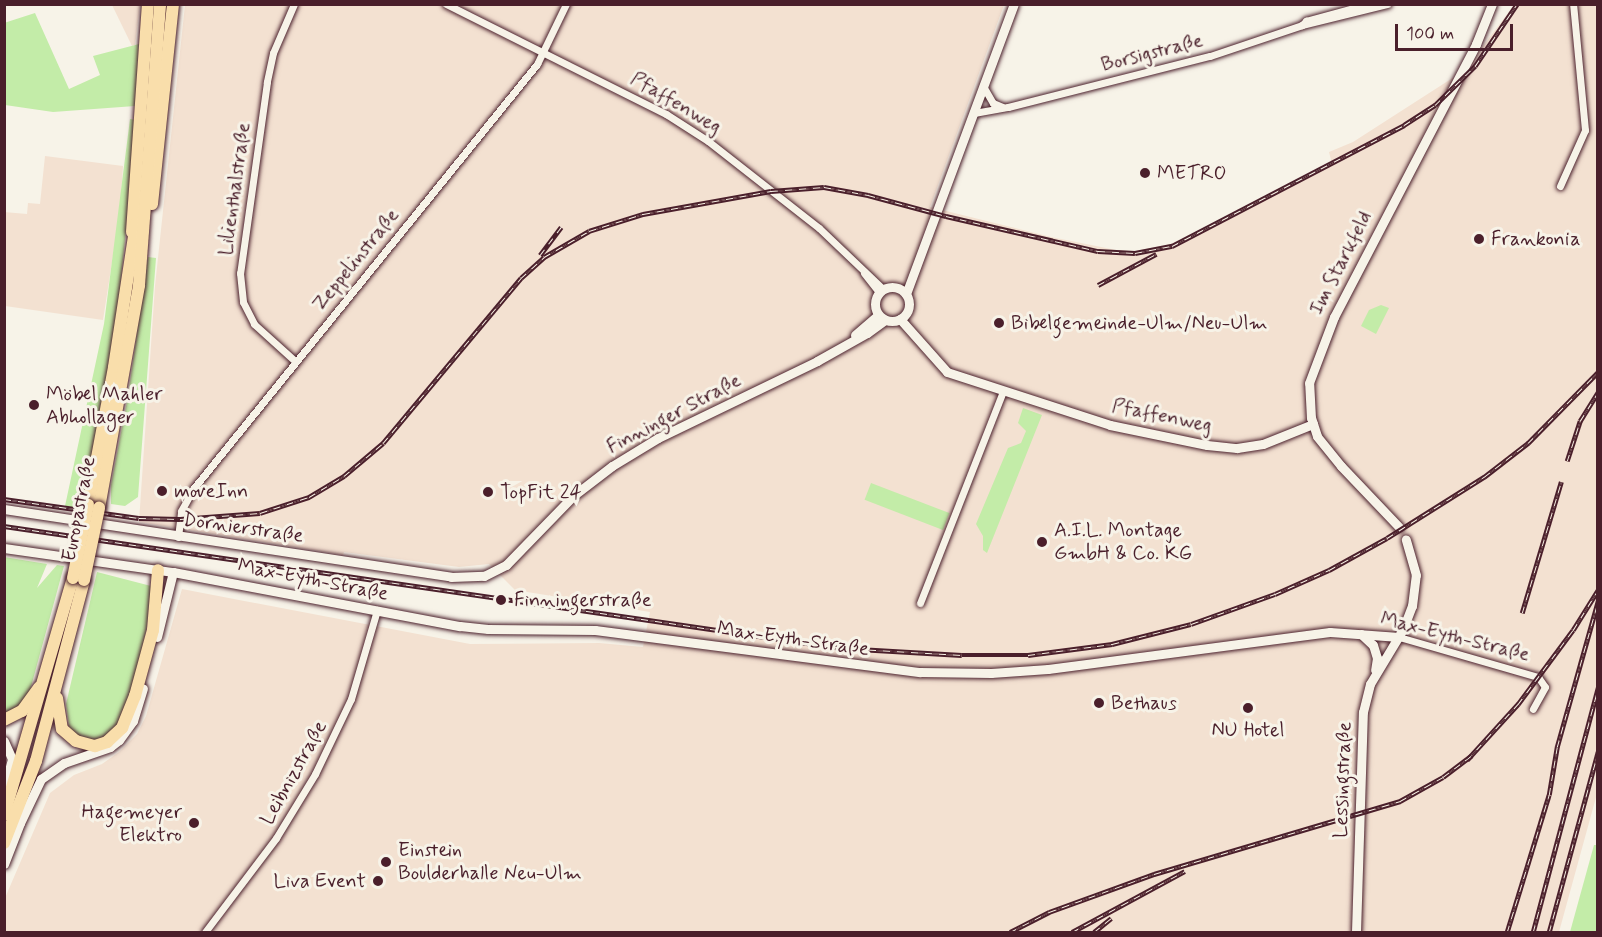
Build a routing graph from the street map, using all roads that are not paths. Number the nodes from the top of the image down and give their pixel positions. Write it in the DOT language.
graph roads {
  1 [pos="148,4"];
  2 [pos="160,4"];
  3 [pos="173,4"];
  4 [pos="294,4"];
  5 [pos="446,4"];
  6 [pos="566,4"];
  7 [pos="1014,4"];
  8 [pos="1368,4"];
  9 [pos="1387,4"];
  10 [pos="1491,4"];
  11 [pos="1573,4"];
  12 [pos="1302,25"];
  13 [pos="544,52"];
  14 [pos="983,86"];
  15 [pos="1008,107"];
  16 [pos="974,113"];
  17 [pos="146,172"];
  18 [pos="1560,186"];
  19 [pos="130,254"];
  20 [pos="139,285"];
  21 [pos="881,291"];
  22 [pos="905,293"];
  23 [pos="882,317"];
  24 [pos="903,317"];
  25 [pos="295,362"];
  26 [pos="1003,390"];
  27 [pos="1312,424"];
  28 [pos="94,506"];
  29 [pos="4,509"];
  30 [pos="1399,527"];
  31 [pos="178,537"];
  32 [pos="1406,539"];
  33 [pos="4,548"];
  34 [pos="158,570"];
  35 [pos="173,573"];
  36 [pos="478,578"];
  37 [pos="78,579"];
  38 [pos="920,603"];
  39 [pos="377,610"];
  40 [pos="1349,632"];
  41 [pos="1398,637"];
  42 [pos="46,677"];
  43 [pos="1370,684"];
  44 [pos="56,692"];
  45 [pos="1533,709"];
  46 [pos="4,720"];
  47 [pos="4,741"];
  48 [pos="26,746"];
  49 [pos="36,762"];
  50 [pos="4,789"];
  51 [pos="4,796"];
  52 [pos="4,815"];
  53 [pos="20,823"];
  54 [pos="4,843"];
  55 [pos="4,864"];
  56 [pos="205,933"];
  57 [pos="1356,933"];
  1 -- 19 [label="highway"];
  2 -- 17 [label="highway, Europastraße"];
  3 -- 20 [label="highway"];
  4 -- 25 [label="street, Lilienthalstraße"];
  5 -- 13 [label="street, Pfaffenweg"];
  6 -- 13 [label="street, Zeppelinstraße"];
  7 -- 14 [label="street"];
  8 -- 12 [label="street, Borsigstraße"];
  9 -- 12 [label="street, Borsigstraße"];
  10 -- 27 [label="street, Im Starkfeld"];
  11 -- 18 [label="street"];
  12 -- 15 [label="street, Borsigstraße"];
  13 -- 21 [label="street, Pfaffenweg"];
  13 -- 25 [label="street, Zeppelinstraße"];
  14 -- 15 [label="street"];
  14 -- 16 [label="street"];
  15 -- 16 [label="street, Borsigstraße"];
  16 -- 22 [label="street"];
  17 -- 19 [label="highway, Europastraße"];
  17 -- 20 [label="highway, Europastraße"];
  19 -- 28 [label="highway, Europastraße"];
  20 -- 28 [label="highway, Europastraße"];
  21 -- 22 [label="street"];
  21 -- 23 [label="street"];
  22 -- 24 [label="street"];
  23 -- 24 [label="street, Finninger Straße"];
  23 -- 36 [label="street, Finninger Straße"];
  24 -- 26 [label="street, Pfaffenweg"];
  25 -- 31 [label="street, Zeppelinstraße"];
  26 -- 27 [label="street, Pfaffenweg"];
  26 -- 38 [label="street"];
  27 -- 30 [label="street, Im Starkfeld"];
  28 -- 37 [label="highway, Europastraße, bridge"];
  29 -- 31 [label="street, Dornierstraße"];
  31 -- 36 [label="street, Dornierstraße"];
  32 -- 41 [label="street"];
  33 -- 34 [label="street, Max-Eyth-Straße"];
  34 -- 35 [label="street, Max-Eyth-Straße"];
  34 -- 44 [label="highway"];
  35 -- 39 [label="street, Max-Eyth-Straße"];
  35 -- 53 [label="street"];
  37 -- 42 [label="highway, Europastraße"];
  37 -- 44 [label="highway, Europastraße"];
  39 -- 40 [label="street, Max-Eyth-Straße"];
  39 -- 56 [label="street, Leibnizstraße"];
  40 -- 41 [label="street, Max-Eyth-Straße"];
  40 -- 43 [label="street"];
  41 -- 43 [label="street, Lessingstraße"];
  41 -- 45 [label="street, Max-Eyth-Straße"];
  42 -- 46 [label="highway"];
  42 -- 48 [label="highway, Europastraße"];
  43 -- 57 [label="street, Lessingstraße"];
  44 -- 49 [label="highway, Europastraße"];
  47 -- 50 [label="street"];
  48 -- 51 [label="highway"];
  48 -- 52 [label="highway, Europastraße"];
  49 -- 53 [label="highway"];
  49 -- 54 [label="highway, Europastraße"];
  53 -- 55 [label="street"];
}
